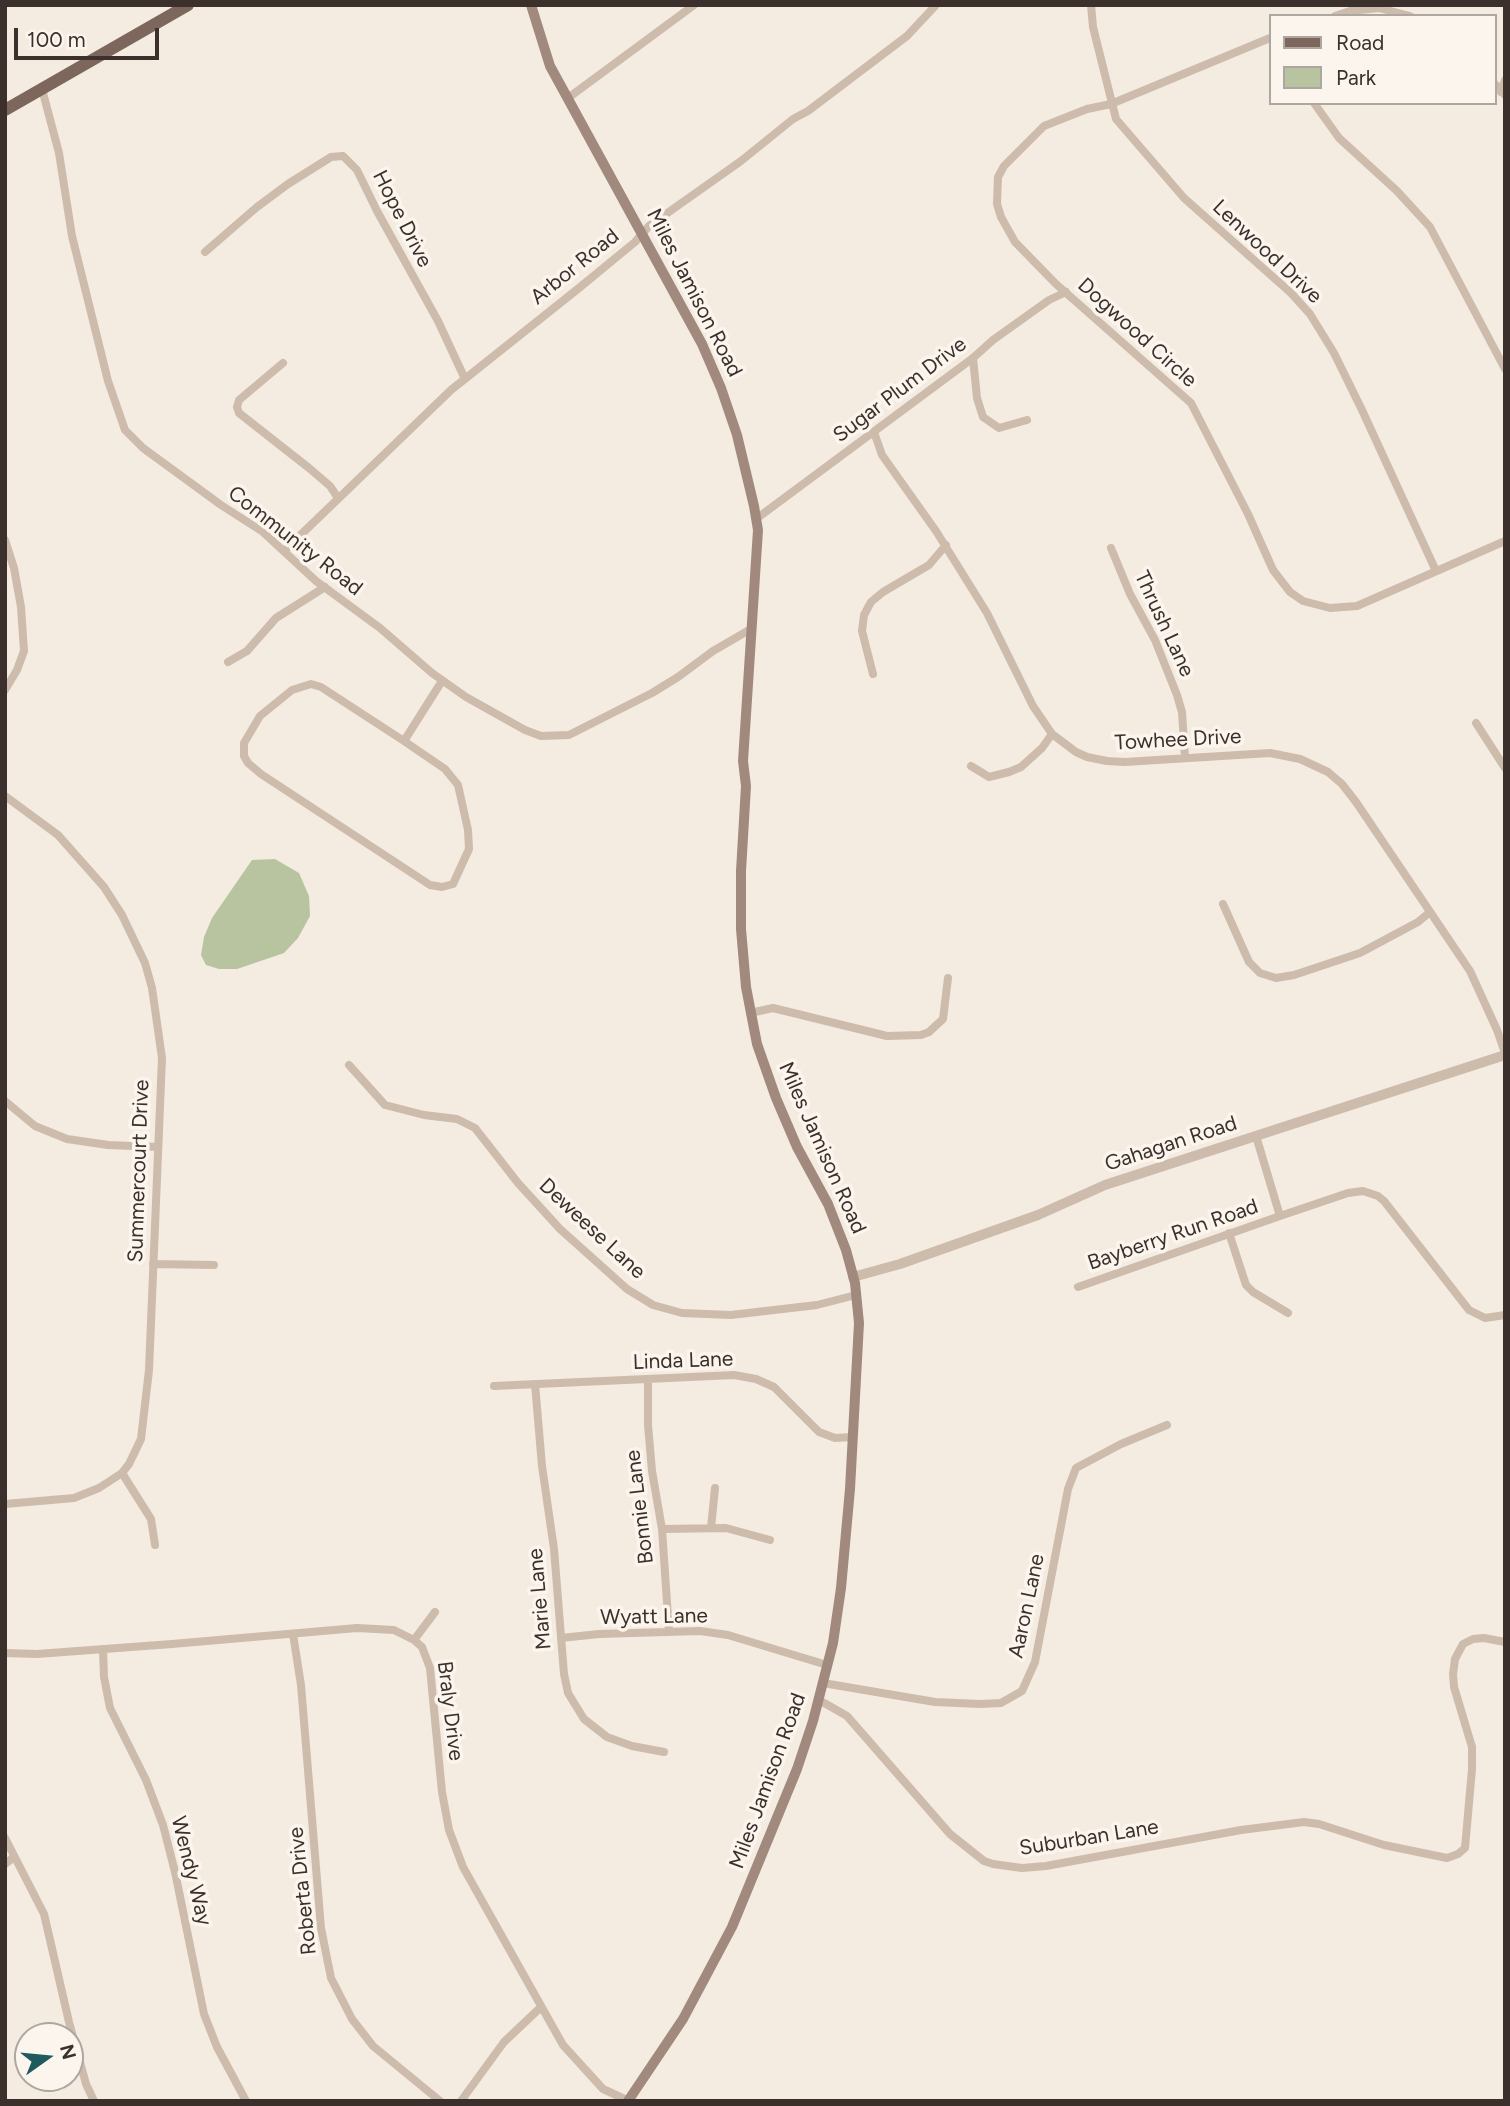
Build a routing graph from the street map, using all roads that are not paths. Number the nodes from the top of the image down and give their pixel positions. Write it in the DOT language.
graph roads {
  1 [pos="188,5"];
  2 [pos="531,5"];
  3 [pos="694,5"];
  4 [pos="936,5"];
  5 [pos="1091,5"];
  6 [pos="1384,7"];
  7 [pos="1342,14"];
  8 [pos="1404,14"];
  9 [pos="1268,39"];
  10 [pos="1505,80"];
  11 [pos="43,89"];
  12 [pos="1503,94"];
  13 [pos="569,98"];
  14 [pos="1111,104"];
  15 [pos="1315,105"];
  16 [pos="5,110"];
  17 [pos="642,234"];
  18 [pos="205,252"];
  19 [pos="1066,292"];
  20 [pos="973,358"];
  21 [pos="283,363"];
  22 [pos="1505,369"];
  23 [pos="465,379"];
  24 [pos="1027,420"];
  25 [pos="874,432"];
  26 [pos="338,498"];
  27 [pos="756,519"];
  28 [pos="5,540"];
  29 [pos="1505,541"];
  30 [pos="946,545"];
  31 [pos="1111,548"];
  32 [pos="285,550"];
  33 [pos="1436,571"];
  34 [pos="325,587"];
  35 [pos="751,629"];
  36 [pos="228,662"];
  37 [pos="873,674"];
  38 [pos="442,681"];
  39 [pos="5,690"];
  40 [pos="1476,723"];
  41 [pos="1052,734"];
  42 [pos="404,741"];
  43 [pos="1185,758"];
  44 [pos="971,766"];
  45 [pos="1505,768"];
  46 [pos="5,796"];
  47 [pos="1223,904"];
  48 [pos="1430,912"];
  49 [pos="948,978"];
  50 [pos="750,1013"];
  51 [pos="1505,1054"];
  52 [pos="349,1065"];
  53 [pos="5,1101"];
  54 [pos="1256,1136"];
  55 [pos="158,1147"];
  56 [pos="1280,1216"];
  57 [pos="1229,1233"];
  58 [pos="153,1264"];
  59 [pos="214,1265"];
  60 [pos="853,1277"];
  61 [pos="1078,1287"];
  62 [pos="856,1295"];
  63 [pos="1288,1313"];
  64 [pos="1505,1315"];
  65 [pos="648,1379"];
  66 [pos="535,1384"];
  67 [pos="494,1386"];
  68 [pos="1167,1425"];
  69 [pos="852,1437"];
  70 [pos="122,1473"];
  71 [pos="715,1488"];
  72 [pos="5,1504"];
  73 [pos="711,1528"];
  74 [pos="662,1529"];
  75 [pos="770,1540"];
  76 [pos="155,1545"];
  77 [pos="435,1612"];
  78 [pos="668,1632"];
  79 [pos="293,1634"];
  80 [pos="561,1638"];
  81 [pos="414,1640"];
  82 [pos="1505,1642"];
  83 [pos="103,1649"];
  84 [pos="5,1653"];
  85 [pos="827,1665"];
  86 [pos="823,1683"];
  87 [pos="819,1700"];
  88 [pos="664,1752"];
  89 [pos="5,1838"];
  90 [pos="14,1857"];
  91 [pos="5,1864"];
  92 [pos="541,2007"];
  93 [pos="93,2101"];
  94 [pos="246,2101"];
  95 [pos="440,2101"];
  96 [pos="461,2101"];
  97 [pos="628,2101"];
  1 -- 11 [label="main road"];
  2 -- 13 [label="main road, Miles Jamison Road"];
  3 -- 13 [label="street"];
  4 -- 17 [label="street, Arbor Road"];
  5 -- 14 [label="street, Lenwood Drive"];
  6 -- 7 [label="street"];
  6 -- 8 [label="street"];
  9 -- 14 [label="street, Dogwood Circle"];
  10 -- 12 [label="street"];
  11 -- 16 [label="main road"];
  11 -- 32 [label="street, Community Road"];
  13 -- 17 [label="main road, Miles Jamison Road"];
  14 -- 19 [label="street, Dogwood Circle"];
  14 -- 33 [label="street, Lenwood Drive"];
  15 -- 22 [label="street"];
  17 -- 23 [label="street, Arbor Road"];
  17 -- 27 [label="main road, Miles Jamison Road"];
  18 -- 23 [label="street, Hope Drive"];
  19 -- 20 [label="street, Sugar Plum Drive"];
  19 -- 33 [label="street, Dogwood Circle"];
  20 -- 24 [label="street"];
  20 -- 25 [label="street, Sugar Plum Drive"];
  21 -- 26 [label="street"];
  23 -- 26 [label="street, Arbor Road"];
  25 -- 27 [label="street, Sugar Plum Drive"];
  25 -- 30 [label="street, Towhee Drive"];
  26 -- 32 [label="street, Arbor Road"];
  27 -- 35 [label="main road, Miles Jamison Road"];
  28 -- 39 [label="street"];
  29 -- 33 [label="street, Dogwood Circle"];
  30 -- 37 [label="street"];
  30 -- 41 [label="street, Towhee Drive"];
  31 -- 43 [label="street, Thrush Lane"];
  32 -- 34 [label="street, Community Road"];
  34 -- 36 [label="street"];
  34 -- 38 [label="street, Community Road"];
  35 -- 38 [label="street, Community Road"];
  35 -- 50 [label="main road, Miles Jamison Road"];
  38 -- 42 [label="street"];
  40 -- 45 [label="street"];
  41 -- 43 [label="street, Towhee Drive"];
  41 -- 44 [label="street"];
  42 -- 42 [label="street"];
  43 -- 48 [label="street, Towhee Drive"];
  46 -- 55 [label="street, Summercourt Drive"];
  47 -- 48 [label="street"];
  48 -- 51 [label="street, Towhee Drive"];
  49 -- 50 [label="street"];
  50 -- 60 [label="main road, Miles Jamison Road"];
  51 -- 54 [label="street, Gahagan Road"];
  52 -- 62 [label="street, Deweese Lane"];
  53 -- 55 [label="street"];
  54 -- 56 [label="street, Bayberry Run Road"];
  54 -- 60 [label="street, Gahagan Road"];
  55 -- 58 [label="street, Summercourt Drive"];
  56 -- 57 [label="street, Bayberry Run Road"];
  56 -- 64 [label="street, Bayberry Run Road"];
  57 -- 61 [label="street, Bayberry Run Road"];
  57 -- 63 [label="street"];
  58 -- 59 [label="street"];
  58 -- 70 [label="street, Summercourt Drive"];
  60 -- 62 [label="main road, Miles Jamison Road"];
  62 -- 69 [label="main road, Miles Jamison Road"];
  65 -- 66 [label="street, Linda Lane"];
  65 -- 69 [label="street, Linda Lane"];
  65 -- 74 [label="street, Bonnie Lane"];
  66 -- 67 [label="street, Linda Lane"];
  66 -- 80 [label="street, Marie Lane"];
  68 -- 86 [label="street, Aaron Lane"];
  69 -- 85 [label="main road, Miles Jamison Road"];
  70 -- 72 [label="street, Summercourt Drive"];
  70 -- 76 [label="street"];
  71 -- 73 [label="street"];
  73 -- 74 [label="street"];
  73 -- 75 [label="street"];
  74 -- 78 [label="street, Bonnie Lane"];
  77 -- 81 [label="street"];
  78 -- 80 [label="street, Wyatt Lane"];
  78 -- 85 [label="street, Wyatt Lane"];
  79 -- 81 [label="street, Braly Drive"];
  79 -- 83 [label="street, Braly Drive"];
  79 -- 95 [label="street, Roberta Drive"];
  80 -- 88 [label="street, Marie Lane"];
  81 -- 92 [label="street, Braly Drive"];
  82 -- 87 [label="street, Suburban Lane"];
  83 -- 84 [label="street, Braly Drive"];
  83 -- 94 [label="street, Wendy Way"];
  85 -- 86 [label="main road, Miles Jamison Road"];
  86 -- 87 [label="main road, Miles Jamison Road"];
  87 -- 97 [label="main road, Miles Jamison Road"];
  89 -- 90 [label="street"];
  90 -- 91 [label="street"];
  90 -- 93 [label="street"];
  92 -- 96 [label="street"];
  92 -- 97 [label="street, Braly Drive"];
}
